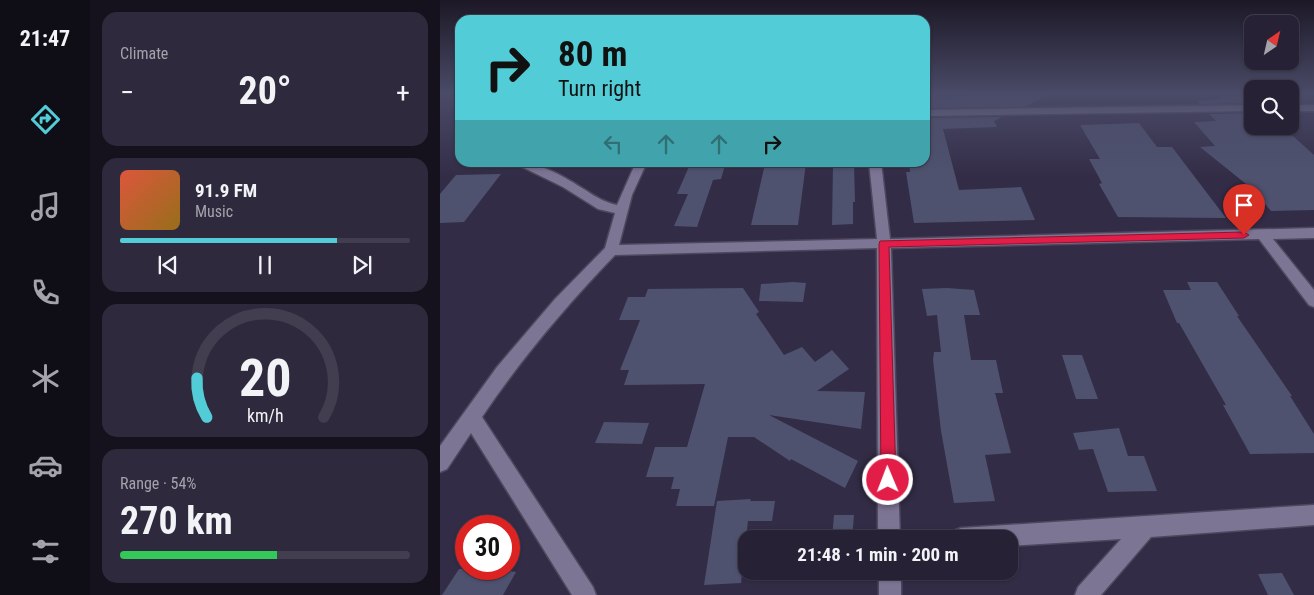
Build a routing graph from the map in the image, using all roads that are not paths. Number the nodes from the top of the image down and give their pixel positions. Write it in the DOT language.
graph roads {
  1 [pos="528,167"];
  2 [pos="640,167"];
  3 [pos="875,167"];
  4 [pos="622,210"];
  5 [pos="1314,233"];
  6 [pos="1264,235"];
  7 [pos="884,244"];
  8 [pos="611,250"];
  9 [pos="1314,301"];
  10 [pos="471,417"];
  11 [pos="440,462"];
  12 [pos="1314,515"];
  13 [pos="1146,526"];
  14 [pos="889,530"];
  15 [pos="1018,535"];
  16 [pos="890,580"];
  17 [pos="585,595"];
  18 [pos="890,595"];
  19 [pos="1086,595"];
  1 -- 4 [label="street"];
  2 -- 4 [label="street"];
  3 -- 7 [label="street"];
  4 -- 8 [label="street"];
  5 -- 6 [label="street"];
  6 -- 7 [label="street"];
  6 -- 9 [label="street"];
  7 -- 8 [label="street"];
  7 -- 14 [label="street"];
  8 -- 10 [label="street"];
  10 -- 11 [label="street"];
  10 -- 17 [label="street"];
  12 -- 13 [label="street"];
  13 -- 15 [label="street"];
  13 -- 19 [label="street"];
  16 -- 18 [label="street"];
}
